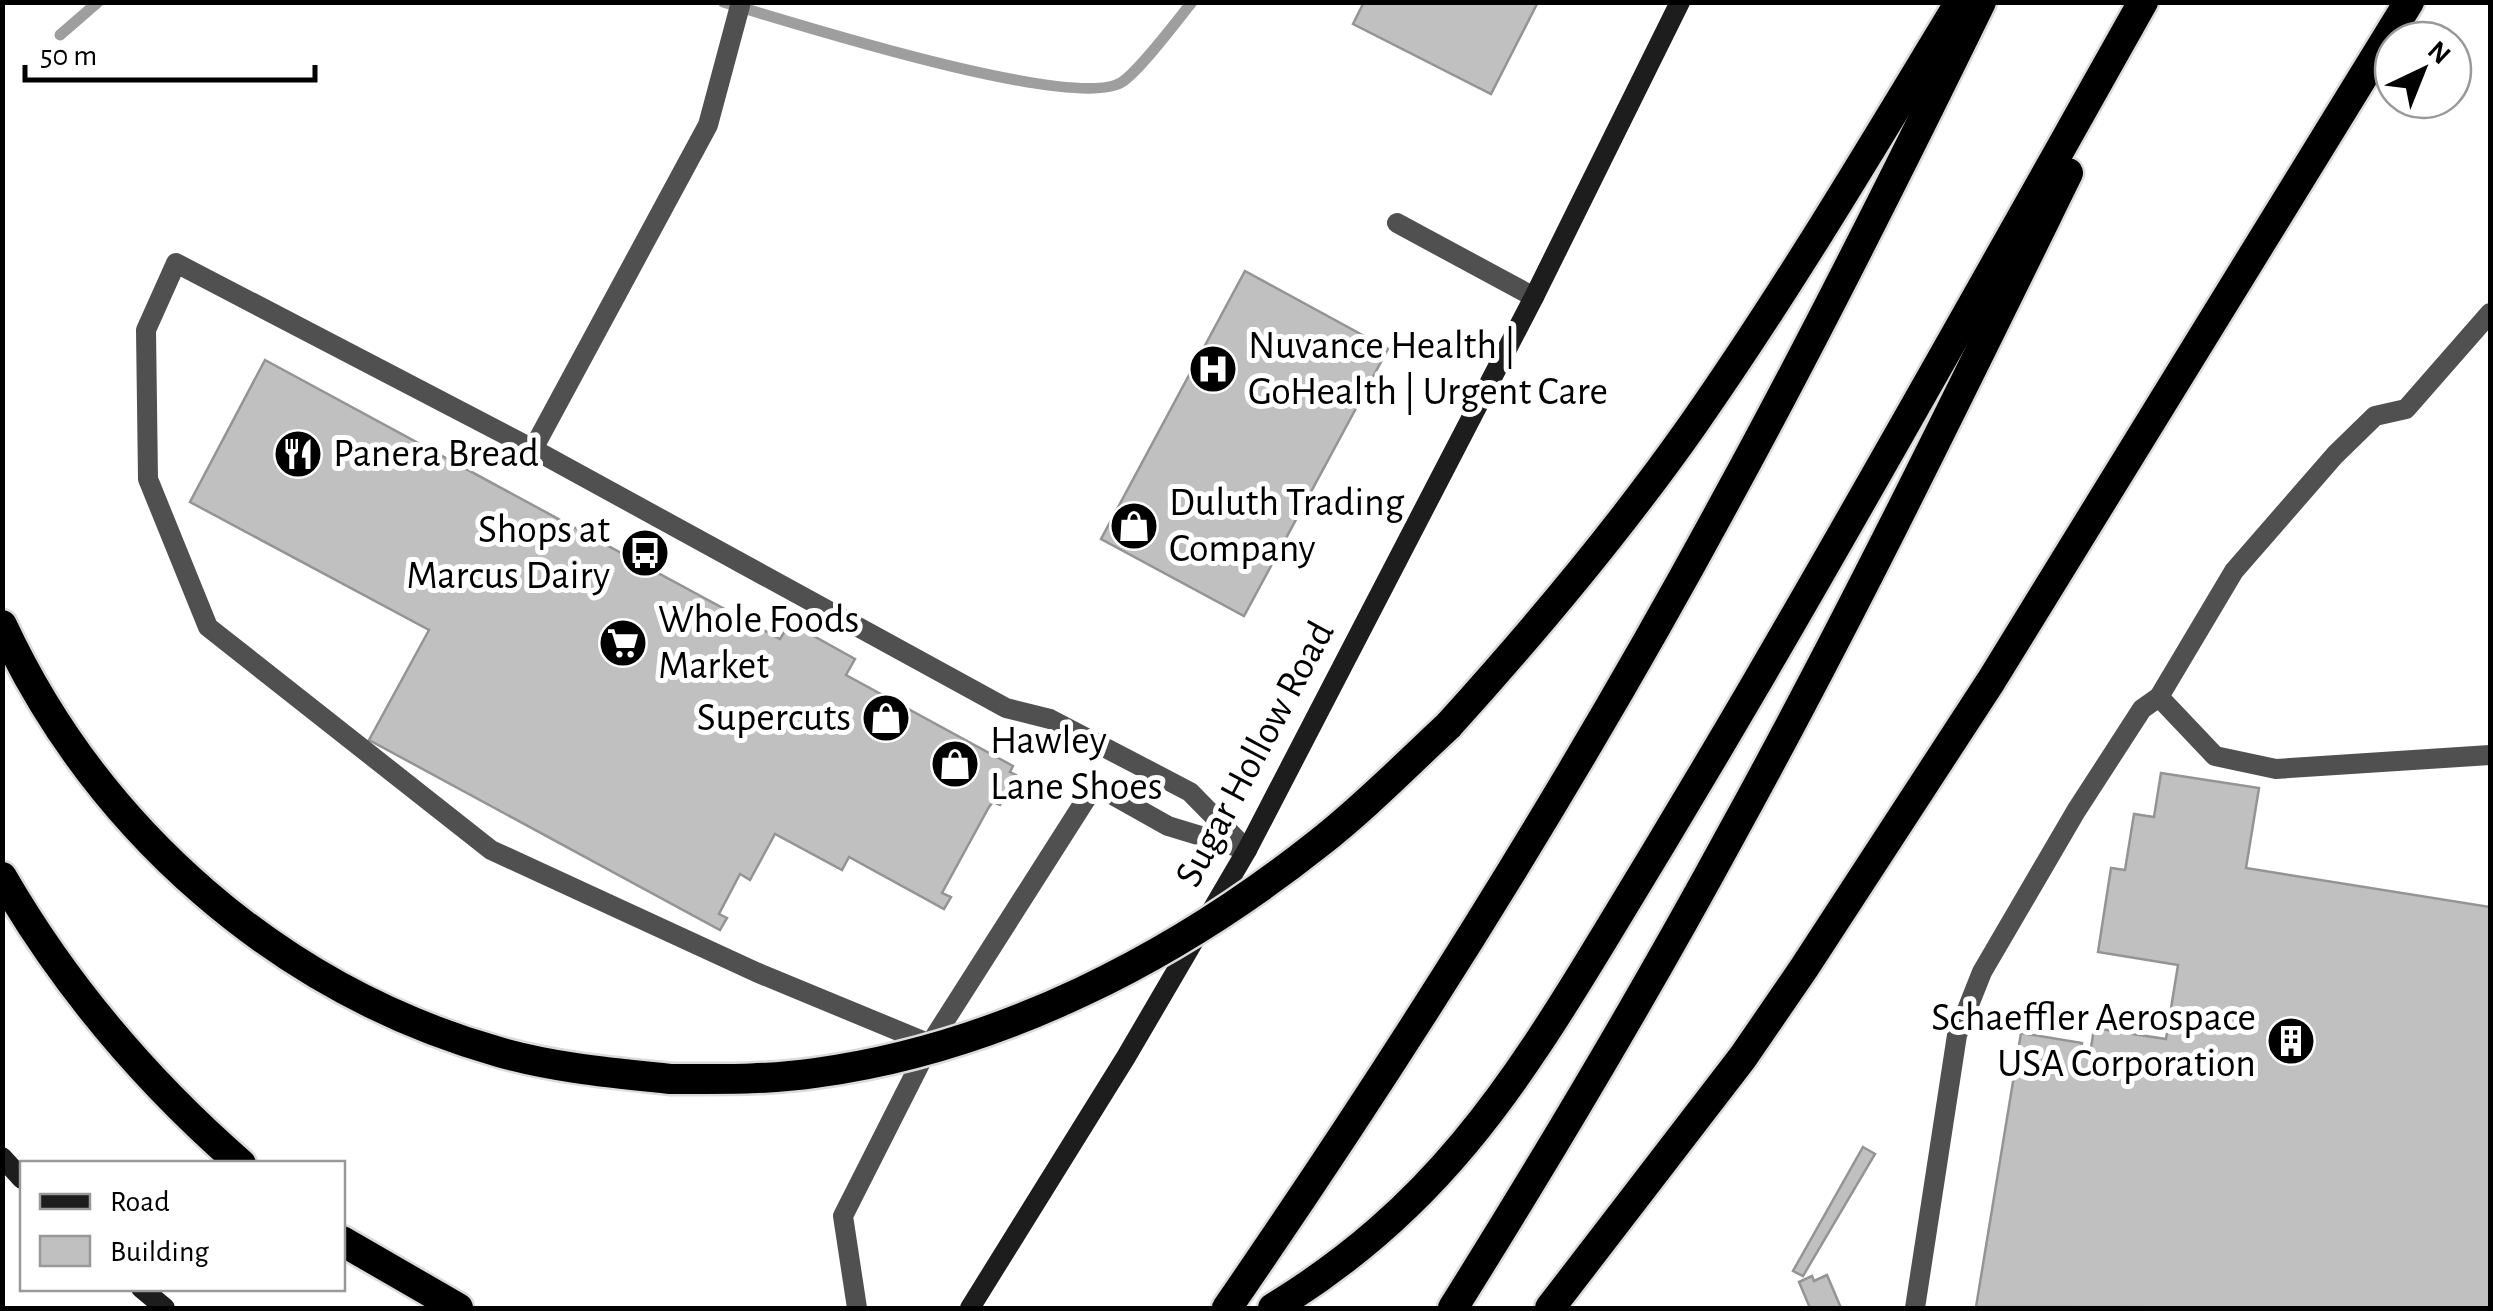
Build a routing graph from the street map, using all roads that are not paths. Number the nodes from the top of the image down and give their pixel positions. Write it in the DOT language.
graph roads {
  1 [pos="741,2"];
  2 [pos="1680,2"];
  3 [pos="1960,2"];
  4 [pos="1981,2"];
  5 [pos="2143,2"];
  6 [pos="2152,2"];
  7 [pos="2409,2"];
  8 [pos="1397,223"];
  9 [pos="1534,298"];
  10 [pos="2490,312"];
  11 [pos="533,450"];
  12 [pos="2,625"];
  13 [pos="2159,697"];
  14 [pos="2490,755"];
  15 [pos="1247,850"];
  16 [pos="2,877"];
  17 [pos="930,1044"];
  18 [pos="2,1158"];
  19 [pos="237,1161"];
  20 [pos="20,1176"];
  21 [pos="345,1244"];
  22 [pos="144,1291"];
  23 [pos="165,1308"];
  24 [pos="458,1308"];
  25 [pos="857,1308"];
  26 [pos="970,1308"];
  27 [pos="1228,1308"];
  28 [pos="1273,1308"];
  29 [pos="1453,1308"];
  30 [pos="1550,1308"];
  31 [pos="1916,1308"];
  1 -- 11 [label="lane"];
  2 -- 9 [label="street, Sugar Hollow Road"];
  3 -- 12 [label="highway, bridge"];
  4 -- 27 [label="highway"];
  5 -- 28 [label="highway"];
  6 -- 29 [label="highway"];
  7 -- 30 [label="highway"];
  8 -- 9 [label="lane"];
  9 -- 15 [label="street, Sugar Hollow Road"];
  10 -- 13 [label="lane"];
  11 -- 15 [label="lane"];
  11 -- 17 [label="lane"];
  13 -- 14 [label="lane"];
  13 -- 31 [label="lane"];
  15 -- 17 [label="lane"];
  15 -- 26 [label="street, Sugar Hollow Road"];
  16 -- 19 [label="highway"];
  17 -- 25 [label="lane"];
  18 -- 20 [label="street"];
  21 -- 24 [label="highway"];
  22 -- 23 [label="street"];
}
